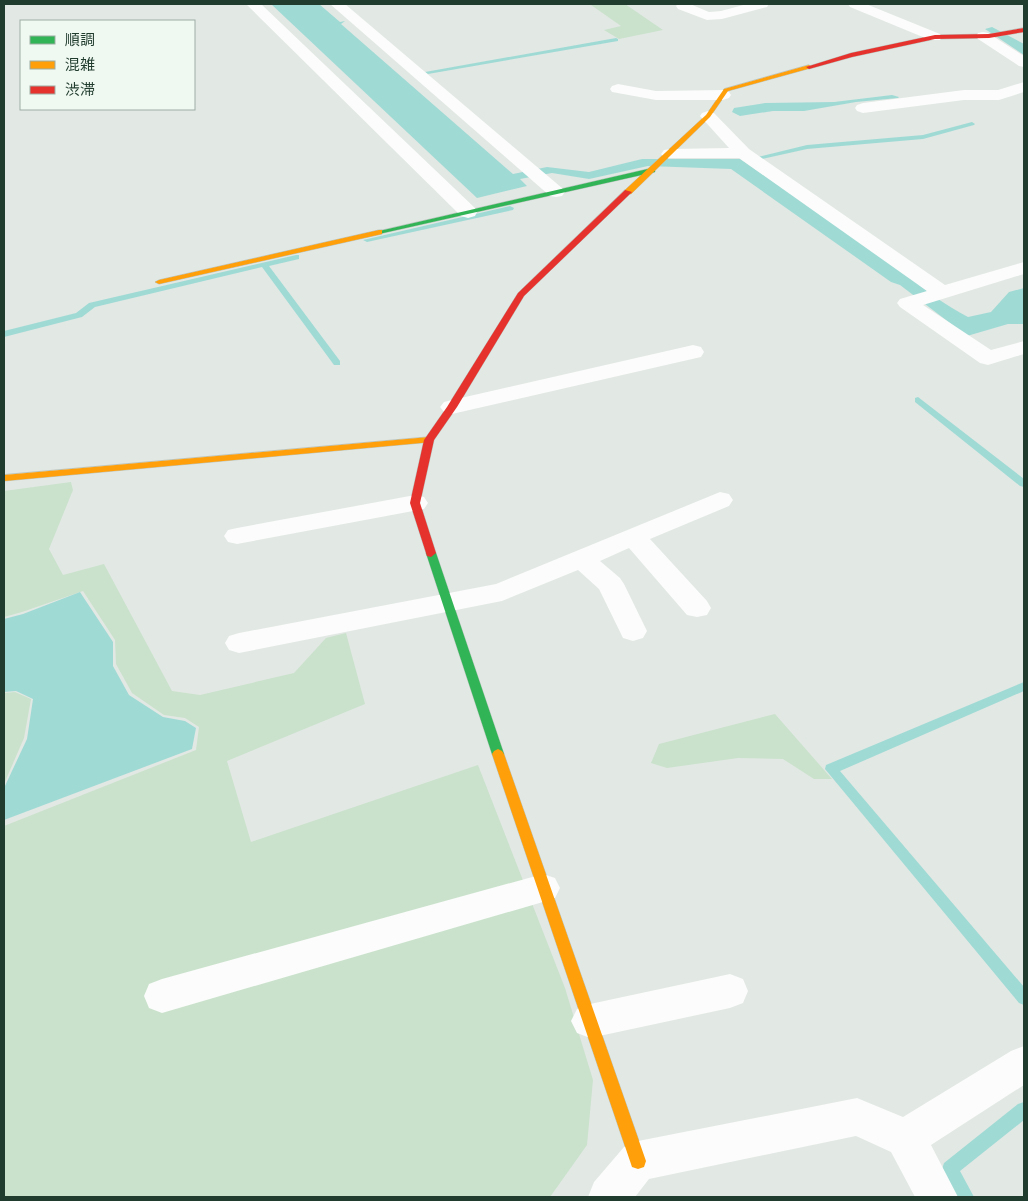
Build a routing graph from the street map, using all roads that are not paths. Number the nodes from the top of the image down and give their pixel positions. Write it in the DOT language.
graph roads {
  1 [pos="253,4"];
  2 [pos="337,4"];
  3 [pos="762,4"];
  4 [pos="855,4"];
  5 [pos="683,6"];
  6 [pos="1024,30"];
  7 [pos="983,36"];
  8 [pos="935,37"];
  9 [pos="1024,62"];
  10 [pos="1024,87"];
  11 [pos="618,89"];
  12 [pos="723,95"];
  13 [pos="863,108"];
  14 [pos="708,116"];
  15 [pos="743,153"];
  16 [pos="670,154"];
  17 [pos="654,170"];
  18 [pos="556,192"];
  19 [pos="468,212"];
  20 [pos="1024,268"];
  21 [pos="159,282"];
  22 [pos="942,292"];
  23 [pos="1024,347"];
  24 [pos="693,352"];
  25 [pos="452,407"];
  26 [pos="429,440"];
  27 [pos="4,478"];
  28 [pos="720,500"];
  29 [pos="415,503"];
  30 [pos="237,536"];
  31 [pos="633,537"];
  32 [pos="582,558"];
  33 [pos="448,604"];
  34 [pos="697,608"];
  35 [pos="633,631"];
  36 [pos="240,643"];
  37 [pos="543,888"];
  38 [pos="730,991"];
  39 [pos="162,996"];
  40 [pos="590,1021"];
  41 [pos="1024,1064"];
  42 [pos="905,1138"];
  43 [pos="638,1162"];
  44 [pos="608,1197"];
  45 [pos="937,1197"];
  1 -- 19 [label="street"];
  2 -- 18 [label="street"];
  3 -- 5 [label="street"];
  4 -- 8 [label="street"];
  6 -- 7 [label="street"];
  7 -- 8 [label="street"];
  7 -- 9 [label="street"];
  8 -- 12 [label="street"];
  10 -- 13 [label="street"];
  11 -- 12 [label="street"];
  12 -- 14 [label="street"];
  14 -- 15 [label="street"];
  14 -- 16 [label="street"];
  15 -- 16 [label="street"];
  15 -- 22 [label="street"];
  16 -- 17 [label="street"];
  17 -- 18 [label="street"];
  17 -- 25 [label="street"];
  18 -- 19 [label="street"];
  19 -- 21 [label="street"];
  20 -- 22 [label="street"];
  22 -- 23 [label="street"];
  24 -- 25 [label="street"];
  25 -- 26 [label="street"];
  26 -- 27 [label="street"];
  26 -- 29 [label="street"];
  28 -- 31 [label="street"];
  29 -- 30 [label="street"];
  29 -- 33 [label="street"];
  31 -- 32 [label="street"];
  31 -- 34 [label="street"];
  32 -- 33 [label="street"];
  32 -- 35 [label="street"];
  33 -- 36 [label="street"];
  33 -- 37 [label="street"];
  37 -- 39 [label="street"];
  37 -- 40 [label="street"];
  38 -- 40 [label="street"];
  40 -- 43 [label="street"];
  41 -- 42 [label="street"];
  42 -- 43 [label="street"];
  42 -- 45 [label="street"];
  43 -- 44 [label="street"];
}
